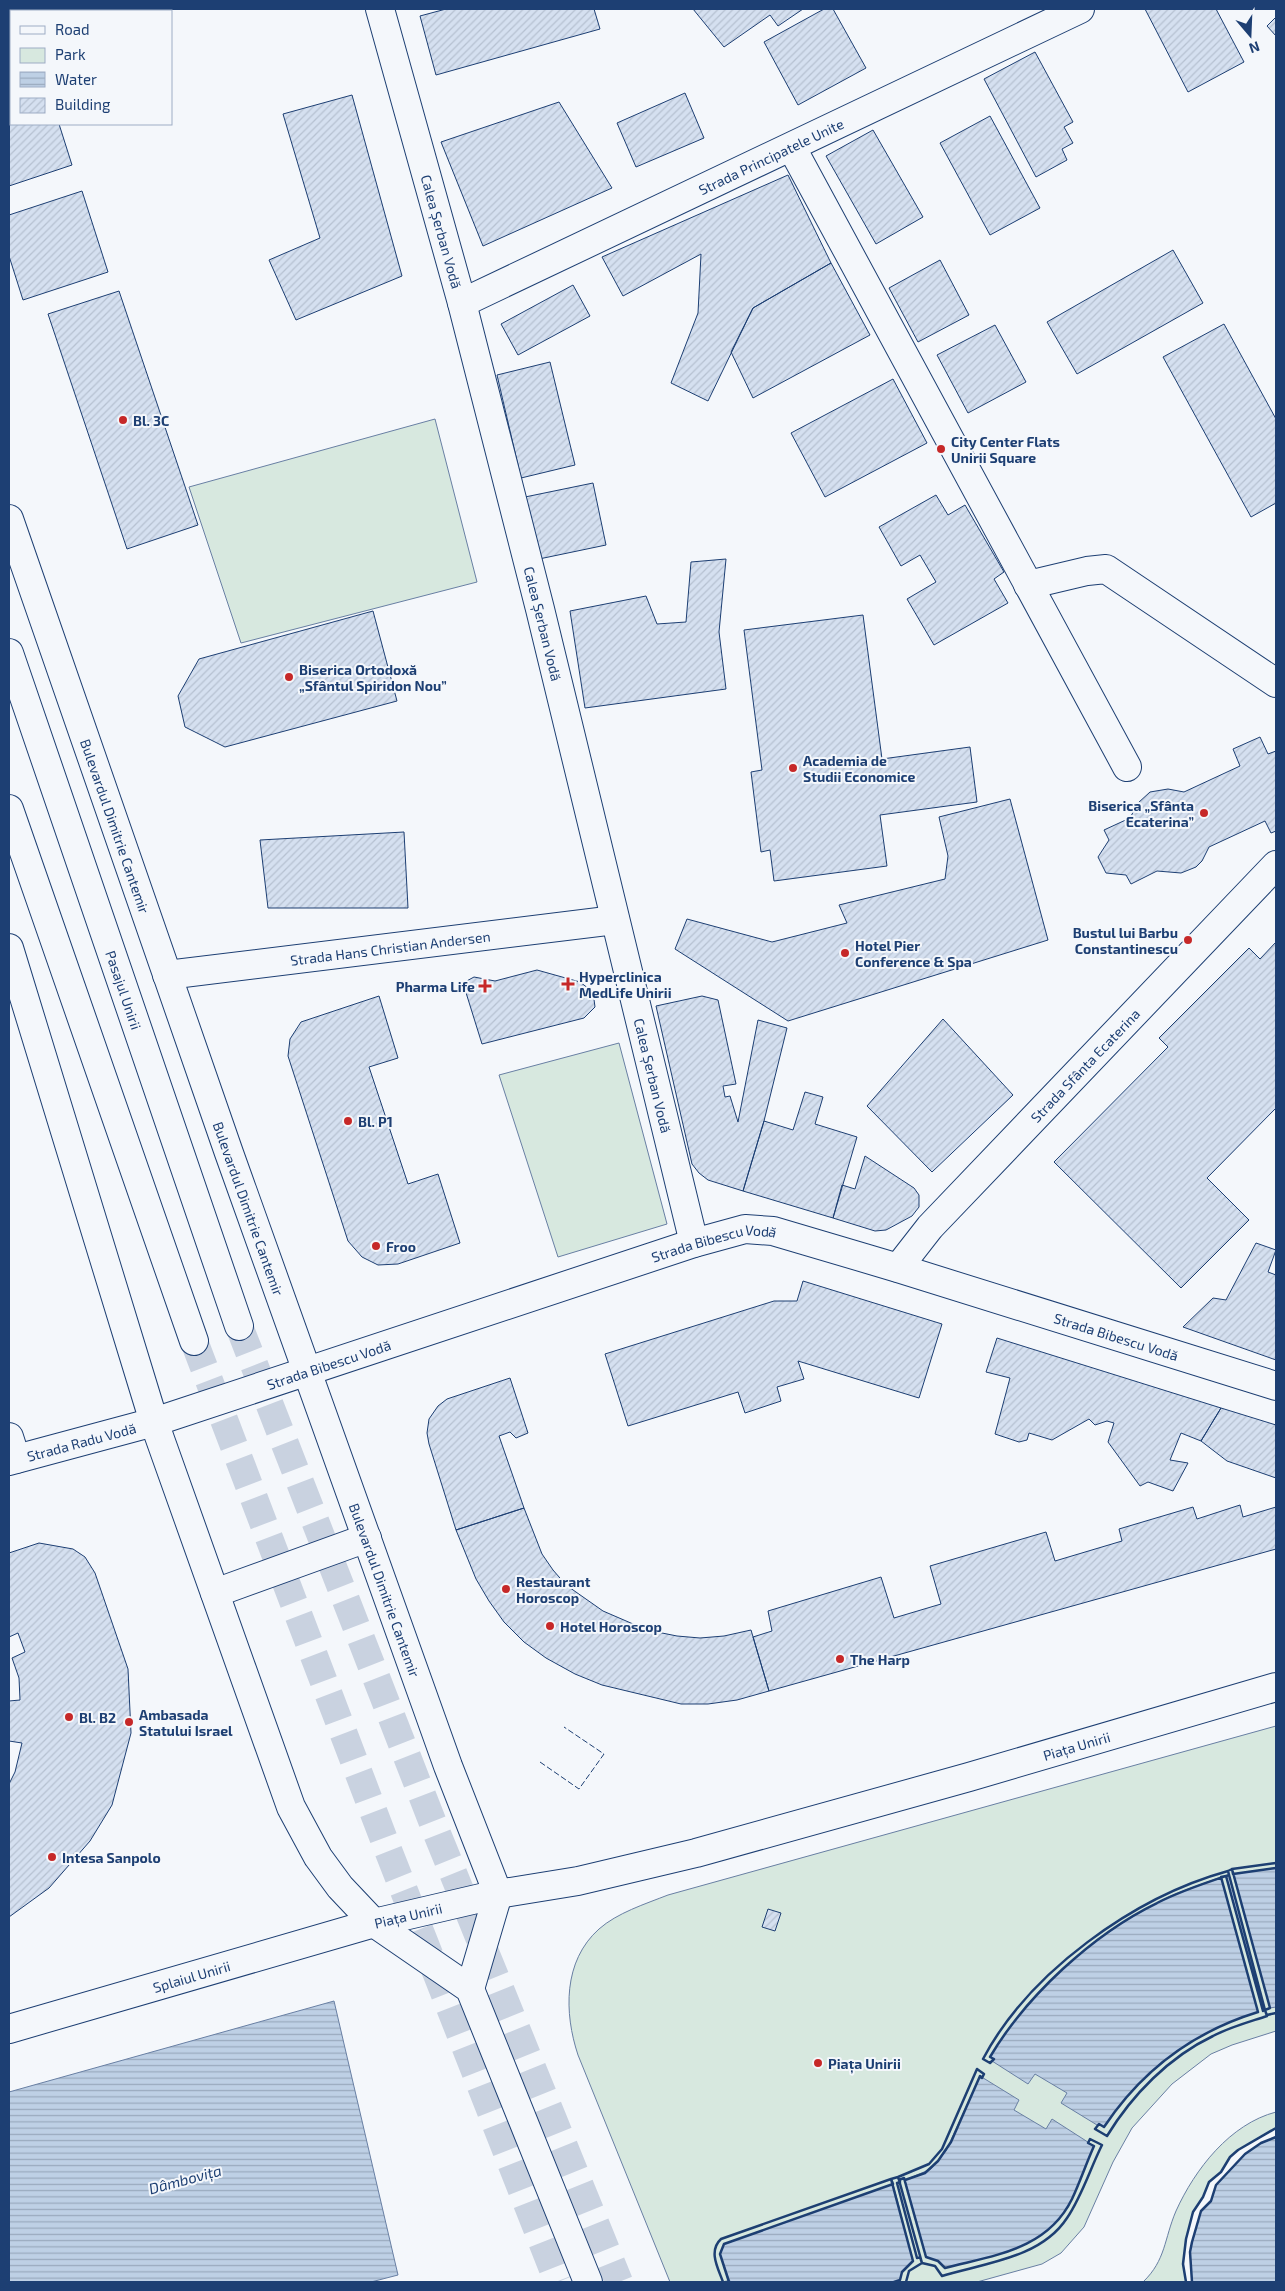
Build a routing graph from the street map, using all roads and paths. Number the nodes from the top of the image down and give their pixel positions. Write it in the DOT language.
graph roads {
  1 [pos="380,9"];
  2 [pos="1080,9"];
  3 [pos="792,148"];
  4 [pos="462,303"];
  5 [pos="9,519"];
  6 [pos="1028,585"];
  7 [pos="9,654"];
  8 [pos="1276,683"];
  9 [pos="1127,767"];
  10 [pos="9,809"];
  11 [pos="1276,865"];
  12 [pos="615,920"];
  13 [pos="9,948"];
  14 [pos="167,975"];
  15 [pos="694,1243"];
  16 [pos="898,1268"];
  17 [pos="239,1326"];
  18 [pos="194,1341"];
  19 [pos="308,1371"];
  20 [pos="1276,1386"];
  21 [pos="154,1422"];
  22 [pos="11,1452"];
  23 [pos="366,1538"];
  24 [pos="215,1593"];
  25 [pos="1276,1687"];
  26 [pos="498,1894"];
  27 [pos="374,1923"];
  28 [pos="470,1989"];
  29 [pos="9,2029"];
  30 [pos="588,2282"];
  1 -- 4 [label="main road, Calea Șerban Vodă"];
  2 -- 3 [label="main road, Strada Principatele Unite"];
  3 -- 4 [label="main road, Strada Principatele Unite"];
  3 -- 6 [label="main road"];
  4 -- 12 [label="main road, Calea Șerban Vodă"];
  5 -- 14 [label="main road, Bulevardul Dimitrie Cantemir"];
  6 -- 8 [label="main road"];
  6 -- 9 [label="main road"];
  7 -- 17 [label="main road, Pasajul Unirii"];
  10 -- 18 [label="main road"];
  11 -- 16 [label="main road, Strada Sfânta Ecaterina"];
  12 -- 14 [label="main road, Strada Hans Christian Andersen"];
  12 -- 15 [label="main road, Calea Șerban Vodă"];
  13 -- 21 [label="main road"];
  14 -- 19 [label="main road, Bulevardul Dimitrie Cantemir"];
  15 -- 16 [label="main road, Strada Bibescu Vodă"];
  15 -- 19 [label="main road, Strada Bibescu Vodă"];
  16 -- 20 [label="main road, Strada Bibescu Vodă"];
  19 -- 21 [label="main road, Strada Bibescu Vodă"];
  19 -- 23 [label="main road, Bulevardul Dimitrie Cantemir"];
  21 -- 22 [label="main road, Strada Radu Vodă"];
  21 -- 24 [label="main road"];
  23 -- 24 [label="main road"];
  23 -- 26 [label="main road, Bulevardul Dimitrie Cantemir"];
  24 -- 27 [label="main road"];
  25 -- 26 [label="main road, Piața Unirii"];
  26 -- 27 [label="main road, Piața Unirii"];
  26 -- 28 [label="main road"];
  27 -- 28 [label="main road, Piața Unirii"];
  27 -- 29 [label="main road, Splaiul Unirii"];
  28 -- 30 [label="main road"];
}
